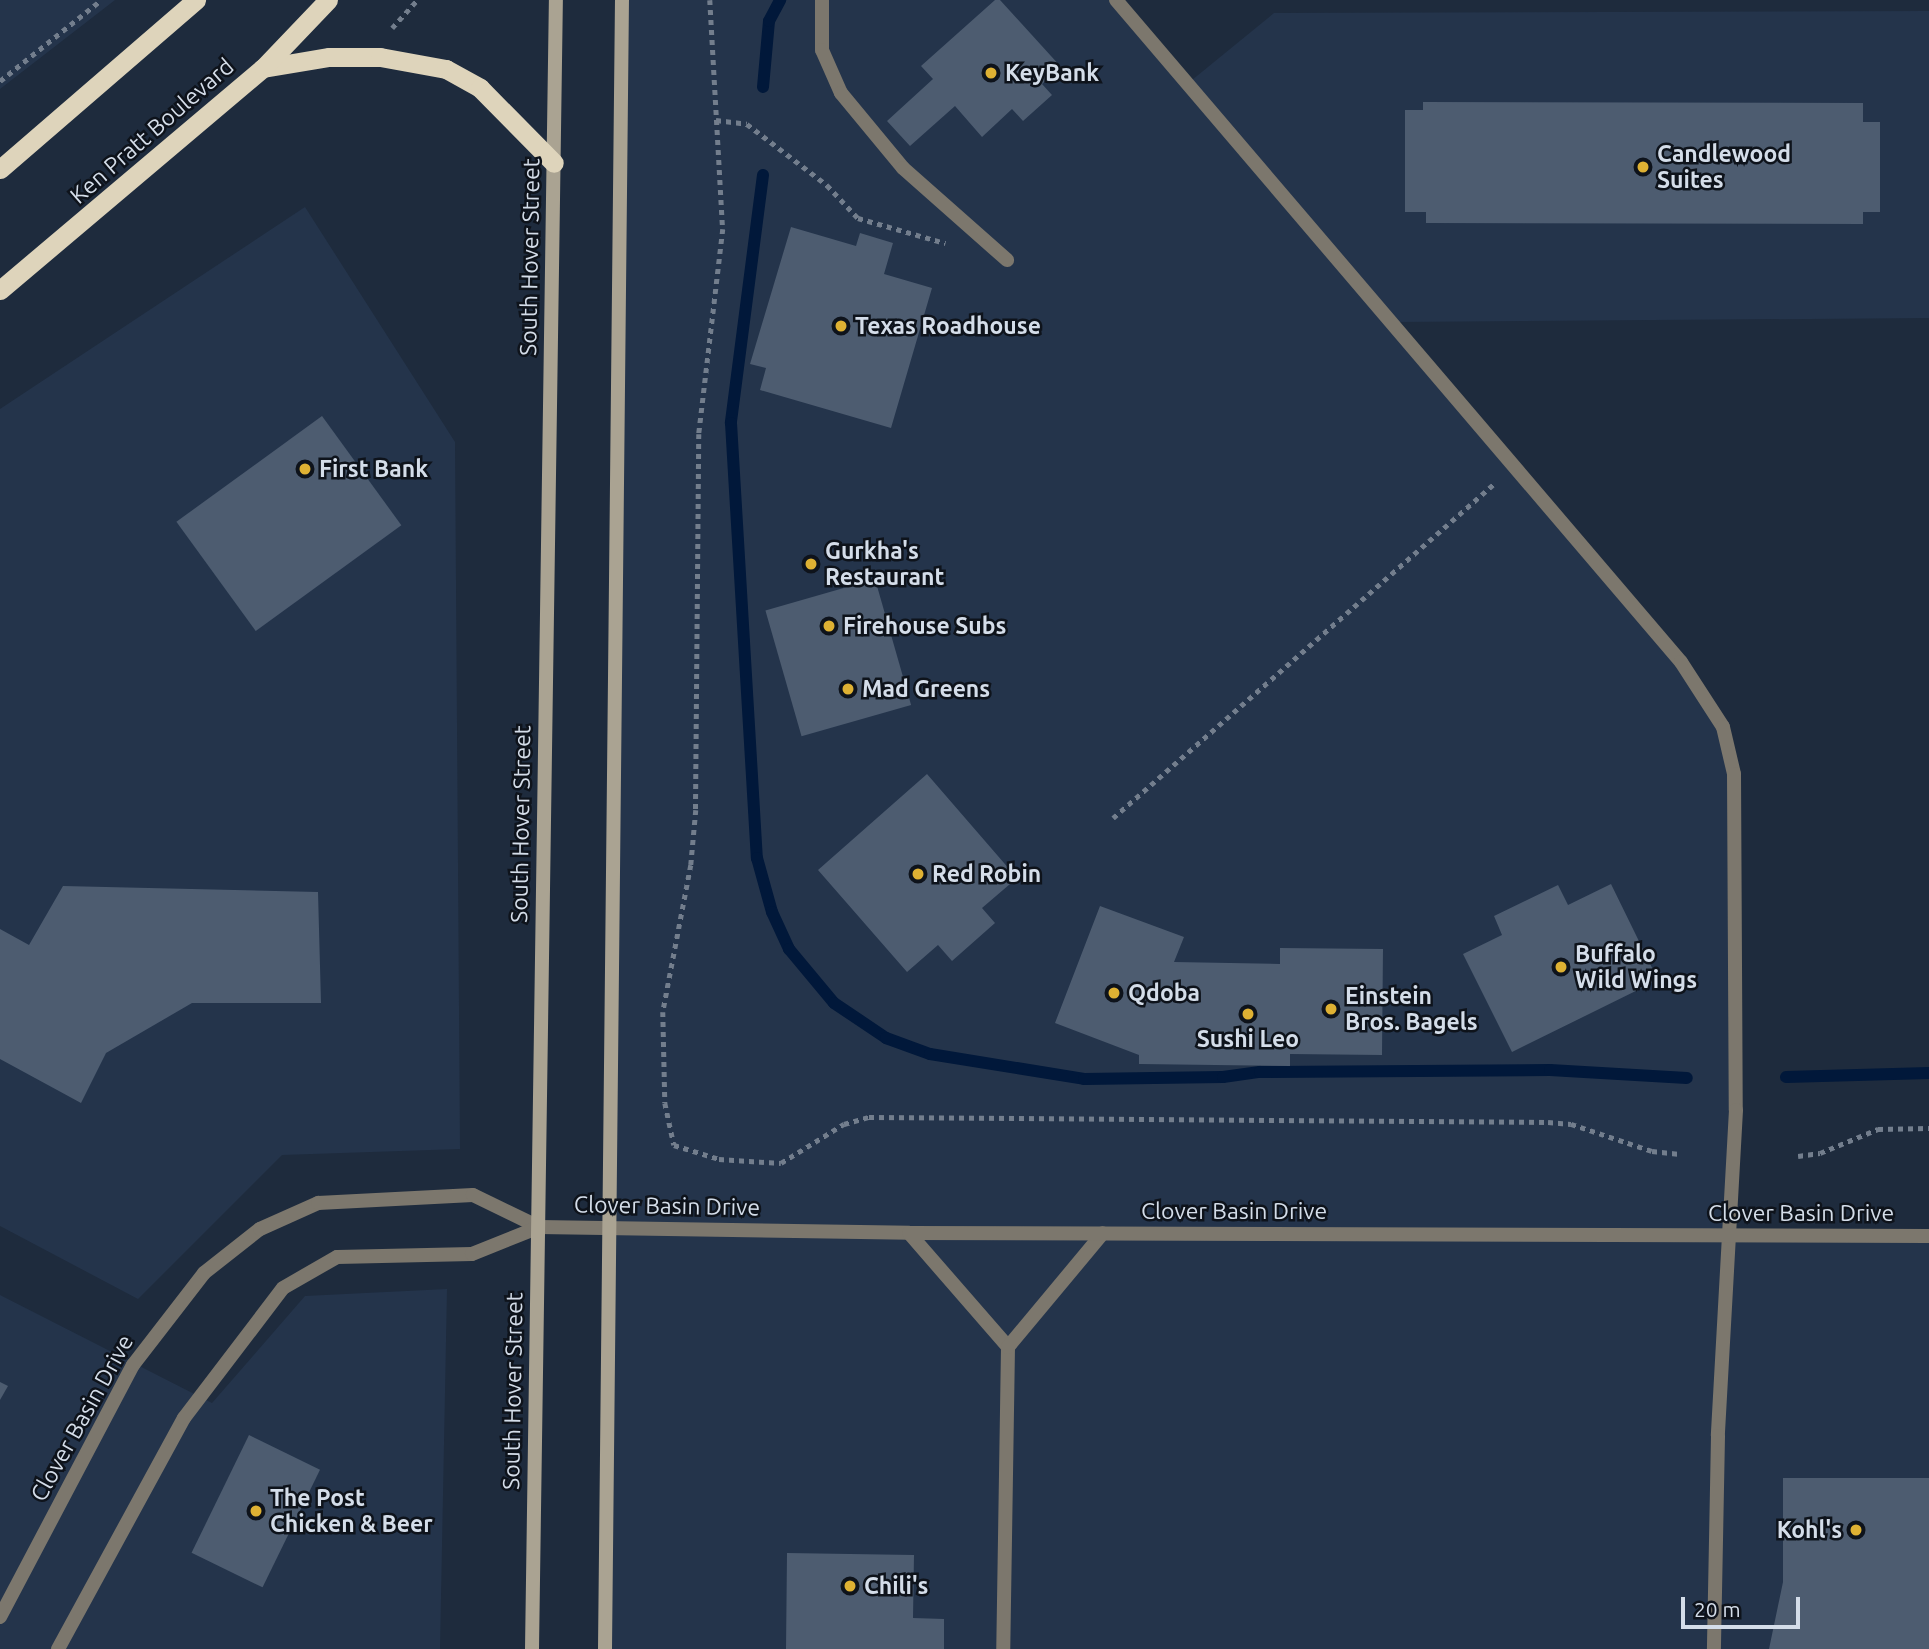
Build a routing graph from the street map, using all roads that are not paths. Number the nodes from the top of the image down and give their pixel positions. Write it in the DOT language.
graph roads {
  1 [pos="196,0"];
  2 [pos="328,0"];
  3 [pos="556,0"];
  4 [pos="622,0"];
  5 [pos="822,0"];
  6 [pos="1116,0"];
  7 [pos="263,68"];
  8 [pos="554,163"];
  9 [pos="0,169"];
  10 [pos="1007,260"];
  11 [pos="0,290"];
  12 [pos="539,1227"];
  13 [pos="611,1228"];
  14 [pos="909,1233"];
  15 [pos="1103,1233"];
  16 [pos="1730,1235"];
  17 [pos="1929,1236"];
  18 [pos="1008,1347"];
  19 [pos="0,1617"];
  20 [pos="58,1649"];
  21 [pos="532,1649"];
  22 [pos="605,1649"];
  23 [pos="1003,1649"];
  24 [pos="1714,1649"];
  1 -- 9 [label="highway"];
  2 -- 7 [label="highway, Ken Pratt Boulevard"];
  3 -- 8 [label="main road, South Hover Street"];
  4 -- 13 [label="main road"];
  5 -- 10 [label="street"];
  6 -- 16 [label="street"];
  7 -- 8 [label="highway"];
  7 -- 11 [label="highway, Ken Pratt Boulevard"];
  8 -- 12 [label="main road, South Hover Street"];
  12 -- 13 [label="street, Clover Basin Drive"];
  12 -- 19 [label="street, Clover Basin Drive"];
  12 -- 20 [label="street, Clover Basin Drive"];
  12 -- 21 [label="main road, South Hover Street"];
  13 -- 14 [label="street, Clover Basin Drive"];
  13 -- 22 [label="main road"];
  14 -- 15 [label="street, Clover Basin Drive"];
  14 -- 18 [label="street"];
  15 -- 16 [label="street, Clover Basin Drive"];
  15 -- 18 [label="street"];
  16 -- 17 [label="street, Clover Basin Drive"];
  16 -- 24 [label="street"];
  18 -- 23 [label="street"];
}
